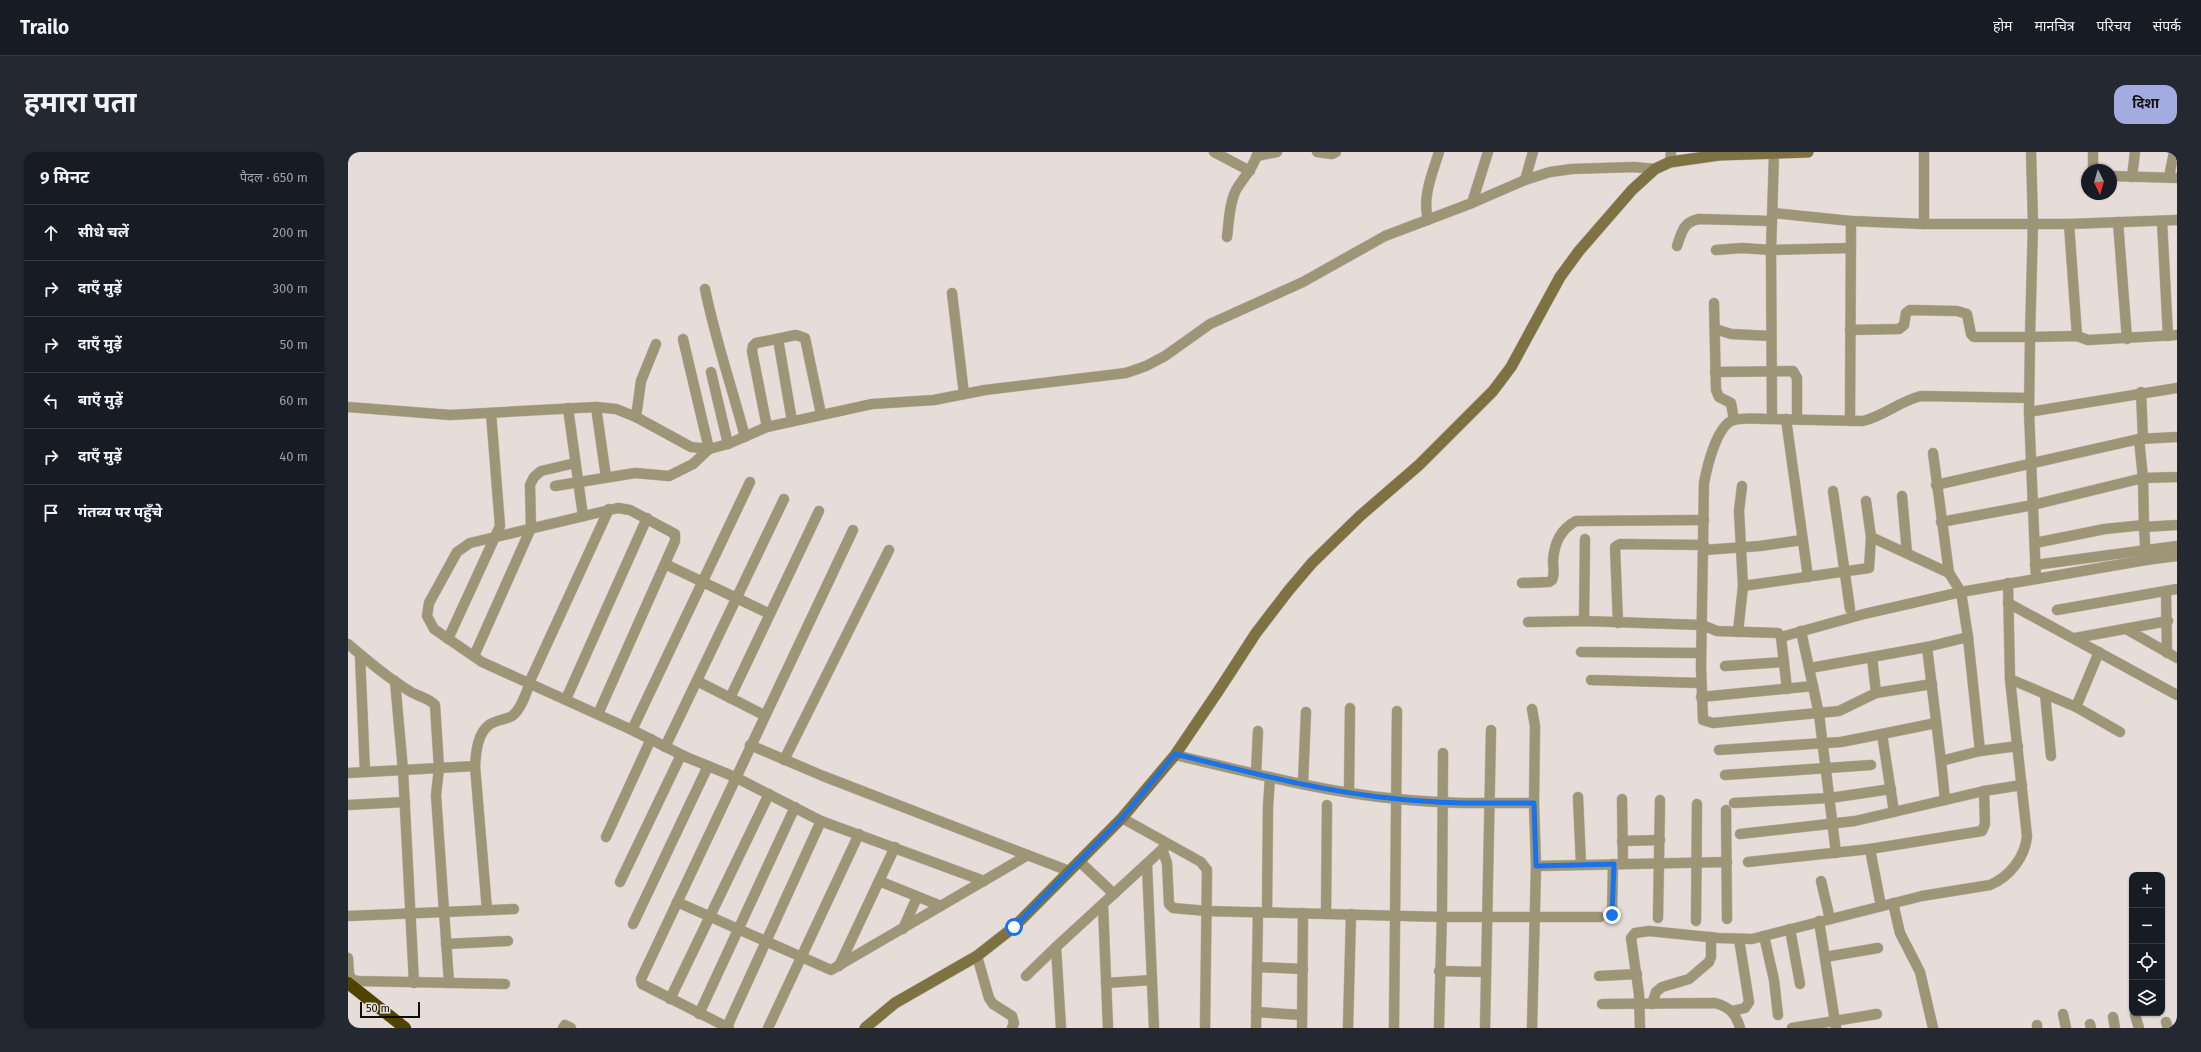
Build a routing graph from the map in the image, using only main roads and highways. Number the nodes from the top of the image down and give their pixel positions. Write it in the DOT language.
graph roads {
  1 [pos="1808,152"];
  2 [pos="1670,157"];
  3 [pos="348,983"];
  4 [pos="405,1028"];
  5 [pos="865,1028"];
  1 -- 2 [label="main road"];
  2 -- 5 [label="main road"];
  3 -- 4 [label="highway"];
}
